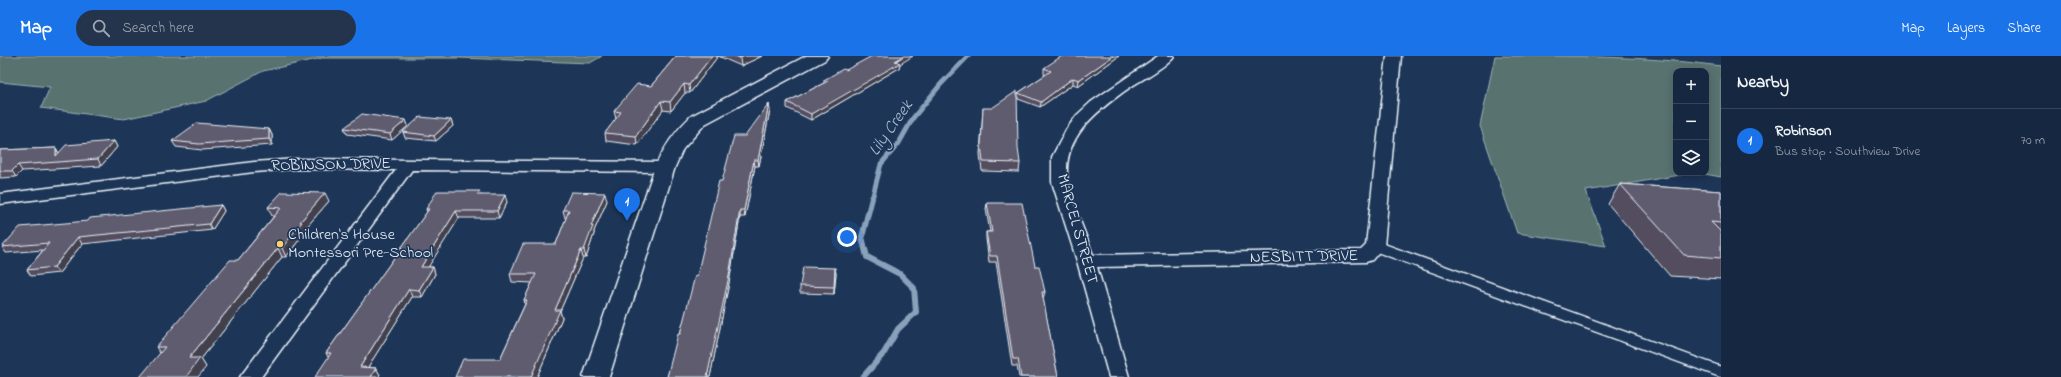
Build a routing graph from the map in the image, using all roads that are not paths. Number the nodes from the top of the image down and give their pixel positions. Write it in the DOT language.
graph roads {
  1 [pos="819,56"];
  2 [pos="1167,56"];
  3 [pos="1394,56"];
  4 [pos="408,164"];
  5 [pos="665,167"];
  6 [pos="0,198"];
  7 [pos="1375,246"];
  8 [pos="1086,260"];
  9 [pos="1721,372"];
  10 [pos="250,377"];
  11 [pos="596,377"];
  12 [pos="1119,377"];
  1 -- 5 [label="street"];
  2 -- 8 [label="street, MARCEL STREET"];
  3 -- 7 [label="street, NESBITT DRIVE"];
  4 -- 5 [label="street, ROBINSON DRIVE"];
  4 -- 6 [label="street, ROBINSON DRIVE"];
  4 -- 10 [label="street"];
  5 -- 11 [label="street"];
  7 -- 8 [label="street, NESBITT DRIVE"];
  7 -- 9 [label="lane"];
  8 -- 12 [label="street, MARCEL STREET"];
}
